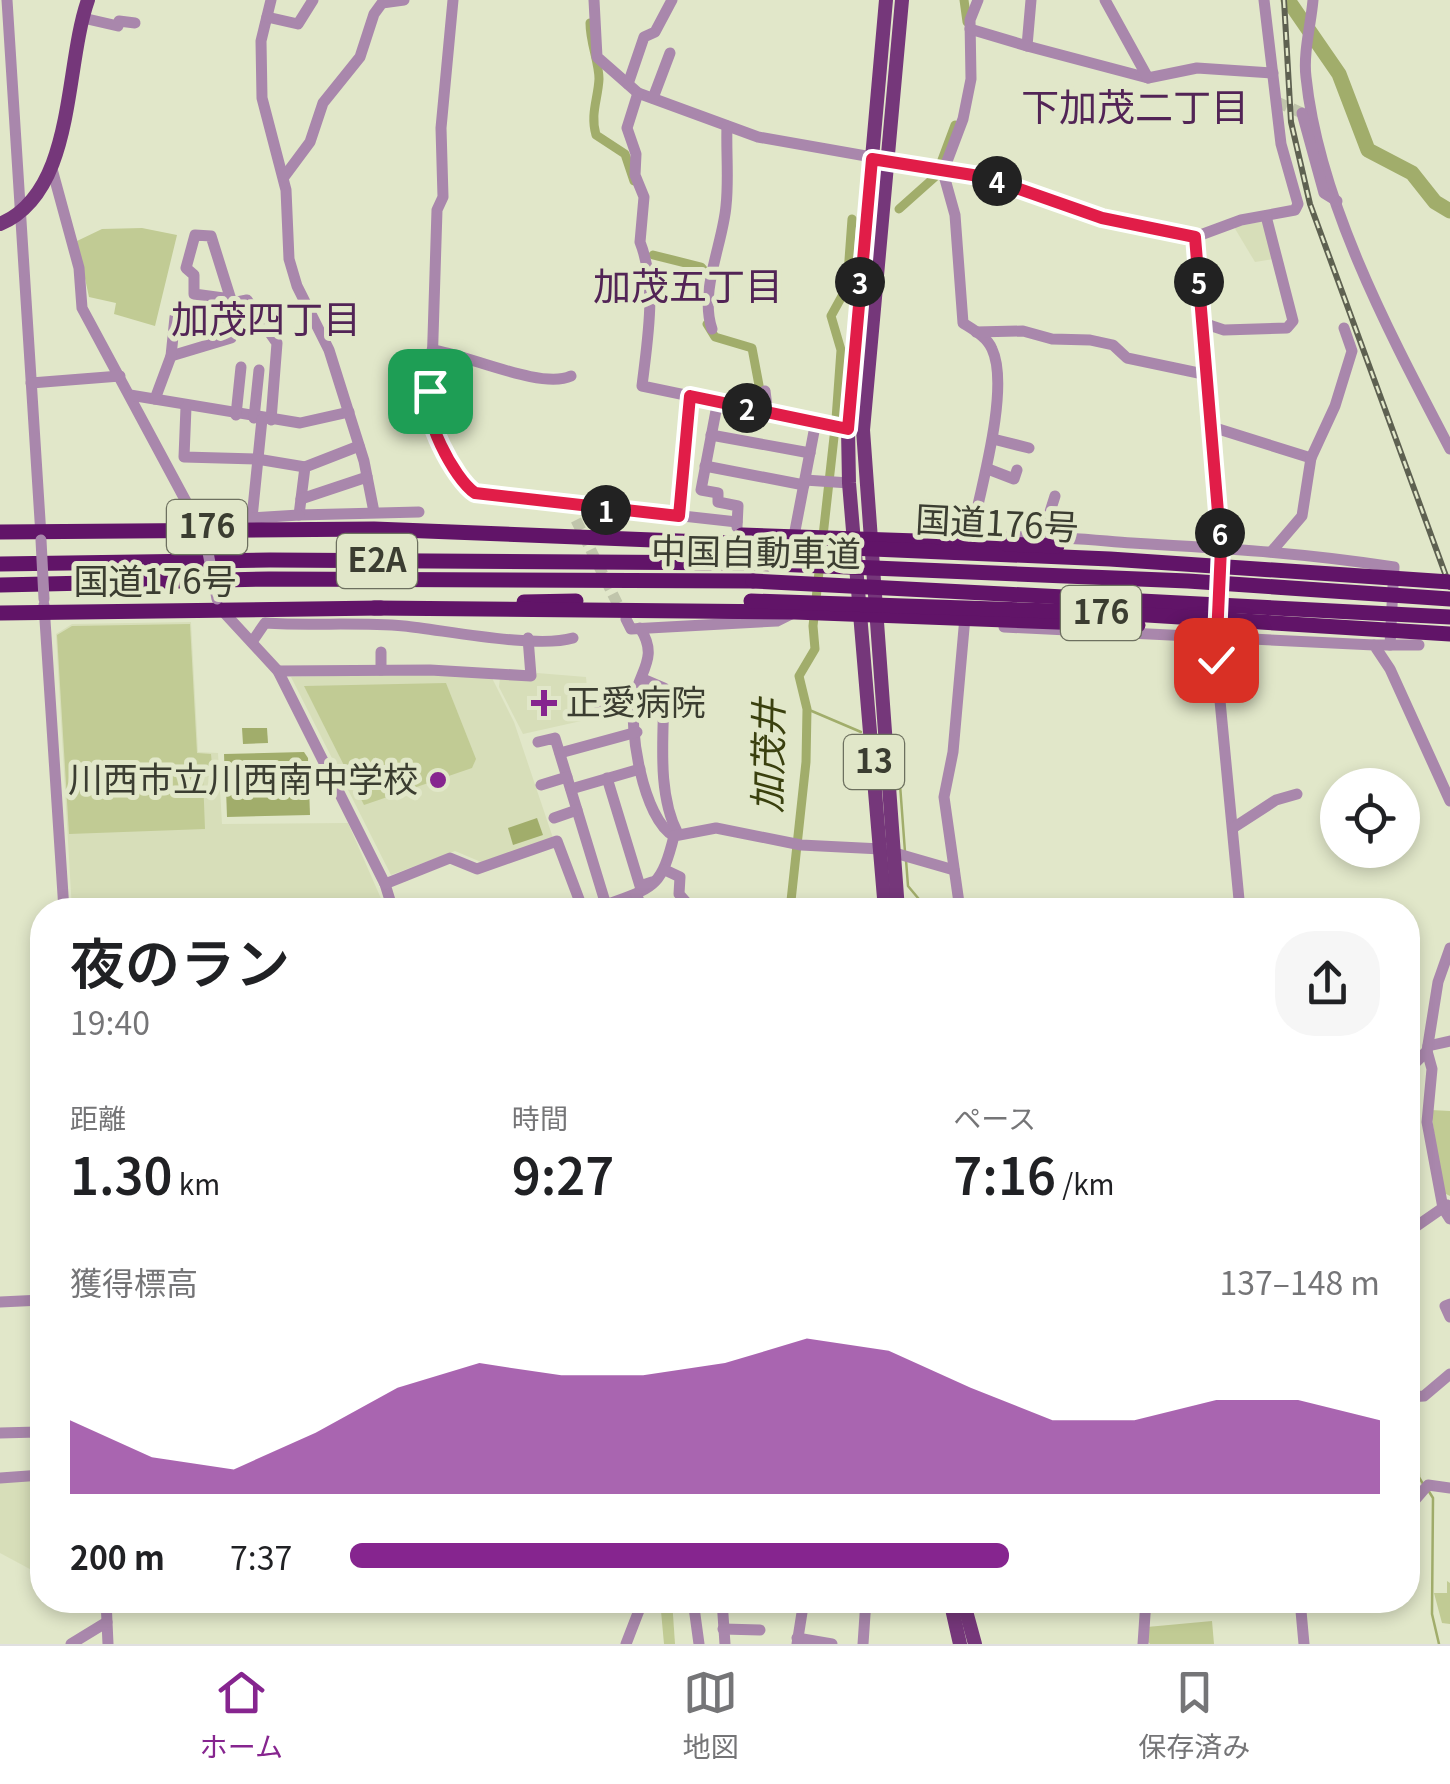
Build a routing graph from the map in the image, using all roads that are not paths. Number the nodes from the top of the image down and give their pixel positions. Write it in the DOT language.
graph roads {
  1 [pos="7,0"];
  2 [pos="88,0"];
  3 [pos="272,0"];
  4 [pos="313,0"];
  5 [pos="404,0"];
  6 [pos="453,0"];
  7 [pos="594,0"];
  8 [pos="672,0"];
  9 [pos="886,0"];
  10 [pos="902,0"];
  11 [pos="978,0"];
  12 [pos="1031,0"];
  13 [pos="1105,0"];
  14 [pos="1264,0"];
  15 [pos="1313,0"];
  16 [pos="267,17"];
  17 [pos="82,18"];
  18 [pos="136,23"];
  19 [pos="970,29"];
  20 [pos="1027,46"];
  21 [pos="670,53"];
  22 [pos="1273,74"];
  23 [pos="1148,78"];
  24 [pos="633,88"];
  25 [pos="654,98"];
  26 [pos="1302,113"];
  27 [pos="727,126"];
  28 [pos="879,160"];
  29 [pos="52,169"];
  30 [pos="942,172"];
  31 [pos="284,177"];
  32 [pos="1337,201"];
  33 [pos="21,212"];
  34 [pos="1266,216"];
  35 [pos="0,224"];
  36 [pos="1195,237"];
  37 [pos="232,301"];
  38 [pos="232,317"];
  39 [pos="1203,323"];
  40 [pos="1344,328"];
  41 [pos="712,329"];
  42 [pos="976,332"];
  43 [pos="432,350"];
  44 [pos="171,356"];
  45 [pos="241,367"];
  46 [pos="259,370"];
  47 [pos="1208,375"];
  48 [pos="120,376"];
  49 [pos="570,376"];
  50 [pos="31,384"];
  51 [pos="765,391"];
  52 [pos="130,395"];
  53 [pos="690,396"];
  54 [pos="155,399"];
  55 [pos="718,400"];
  56 [pos="186,407"];
  57 [pos="349,412"];
  58 [pos="236,415"];
  59 [pos="768,415"];
  60 [pos="262,419"];
  61 [pos="816,421"];
  62 [pos="1212,427"];
  63 [pos="848,429"];
  64 [pos="711,436"];
  65 [pos="993,438"];
  66 [pos="359,446"];
  67 [pos="1030,448"];
  68 [pos="1450,449"];
  69 [pos="810,453"];
  70 [pos="1311,458"];
  71 [pos="257,459"];
  72 [pos="705,466"];
  73 [pos="306,467"];
  74 [pos="988,469"];
  75 [pos="1017,470"];
  76 [pos="367,477"];
  77 [pos="804,482"];
  78 [pos="848,483"];
  79 [pos="1055,496"];
  80 [pos="301,498"];
  81 [pos="419,512"];
  82 [pos="299,515"];
  83 [pos="679,516"];
  84 [pos="374,521"];
  85 [pos="252,523"];
  86 [pos="737,528"];
  87 [pos="0,532"];
  88 [pos="203,532"];
  89 [pos="41,535"];
  90 [pos="794,536"];
  91 [pos="862,537"];
  92 [pos="1042,538"];
  93 [pos="970,542"];
  94 [pos="1221,548"];
  95 [pos="1272,550"];
  96 [pos="0,564"];
  97 [pos="1416,579"];
  98 [pos="1450,582"];
  99 [pos="0,585"];
  100 [pos="1450,599"];
  101 [pos="44,606"];
  102 [pos="218,606"];
  103 [pos="374,608"];
  104 [pos="795,612"];
  105 [pos="0,613"];
  106 [pos="860,614"];
  107 [pos="877,614"];
  108 [pos="965,616"];
  109 [pos="1450,617"];
  110 [pos="626,619"];
  111 [pos="640,628"];
  112 [pos="1446,634"];
  113 [pos="528,638"];
  114 [pos="573,638"];
  115 [pos="1214,638"];
  116 [pos="252,642"];
  117 [pos="1374,645"];
  118 [pos="1390,645"];
  119 [pos="1419,646"];
  120 [pos="381,652"];
  121 [pos="409,653"];
  122 [pos="381,670"];
  123 [pos="409,670"];
  124 [pos="278,671"];
  125 [pos="643,680"];
  126 [pos="635,696"];
  127 [pos="596,702"];
  128 [pos="638,732"];
  129 [pos="538,742"];
  130 [pos="560,754"];
  131 [pos="640,769"];
  132 [pos="606,778"];
  133 [pos="569,783"];
  134 [pos="541,785"];
  135 [pos="1296,794"];
  136 [pos="1450,801"];
  137 [pos="577,810"];
  138 [pos="554,818"];
  139 [pos="1233,828"];
  140 [pos="966,832"];
  141 [pos="948,834"];
  142 [pos="676,835"];
  143 [pos="592,845"];
  144 [pos="887,850"];
  145 [pos="576,859"];
  146 [pos="665,870"];
  147 [pos="954,870"];
  148 [pos="658,882"];
  149 [pos="385,884"];
  150 [pos="636,894"];
  151 [pos="63,898"];
  152 [pos="389,898"];
  153 [pos="578,898"];
  154 [pos="607,898"];
  155 [pos="628,898"];
  156 [pos="638,898"];
  157 [pos="683,898"];
  158 [pos="885,898"];
  159 [pos="896,898"];
  160 [pos="958,898"];
  161 [pos="1239,898"];
  162 [pos="1450,948"];
  163 [pos="1450,1041"];
  164 [pos="1428,1049"];
  165 [pos="1420,1057"];
  166 [pos="1448,1210"];
  167 [pos="1420,1225"];
  168 [pos="30,1301"];
  169 [pos="0,1302"];
  170 [pos="1450,1304"];
  171 [pos="1450,1316"];
  172 [pos="1450,1374"];
  173 [pos="1420,1396"];
  174 [pos="0,1432"];
  175 [pos="30,1432"];
  176 [pos="30,1476"];
  177 [pos="0,1478"];
  178 [pos="1450,1488"];
  179 [pos="1420,1494"];
  180 [pos="107,1613"];
  181 [pos="638,1613"];
  182 [pos="695,1613"];
  183 [pos="722,1613"];
  184 [pos="802,1613"];
  185 [pos="865,1613"];
  186 [pos="953,1613"];
  187 [pos="967,1613"];
  188 [pos="1145,1613"];
  189 [pos="1301,1613"];
  190 [pos="108,1622"];
  191 [pos="723,1629"];
  192 [pos="760,1630"];
  193 [pos="797,1641"];
  194 [pos="71,1644"];
  195 [pos="108,1644"];
  196 [pos="626,1644"];
  197 [pos="699,1644"];
  198 [pos="725,1644"];
  199 [pos="832,1644"];
  200 [pos="863,1644"];
  201 [pos="960,1644"];
  202 [pos="975,1644"];
  203 [pos="1142,1644"];
  204 [pos="1304,1644"];
  1 -- 33 [label="street"];
  2 -- 17 [label="main road"];
  3 -- 16 [label="street"];
  4 -- 16 [label="street"];
  5 -- 31 [label="street"];
  6 -- 43 [label="street"];
  7 -- 24 [label="street"];
  8 -- 24 [label="street"];
  9 -- 28 [label="main road, 13"];
  10 -- 28 [label="main road, 13"];
  11 -- 19 [label="street"];
  12 -- 20 [label="street"];
  13 -- 23 [label="street"];
  14 -- 22 [label="street"];
  15 -- 32 [label="street"];
  16 -- 31 [label="street"];
  17 -- 18 [label="street"];
  17 -- 29 [label="main road"];
  19 -- 20 [label="street"];
  19 -- 30 [label="street"];
  20 -- 23 [label="street"];
  21 -- 25 [label="street"];
  22 -- 23 [label="street"];
  22 -- 34 [label="street"];
  24 -- 25 [label="street"];
  24 -- 53 [label="street"];
  25 -- 27 [label="street"];
  26 -- 32 [label="street"];
  27 -- 28 [label="street"];
  27 -- 41 [label="street"];
  28 -- 30 [label="street"];
  28 -- 63 [label="main road, 13"];
  28 -- 91 [label="main road, 13"];
  29 -- 33 [label="main road"];
  29 -- 48 [label="street"];
  30 -- 36 [label="street"];
  30 -- 42 [label="street"];
  31 -- 57 [label="street"];
  32 -- 68 [label="street"];
  33 -- 35 [label="main road"];
  33 -- 50 [label="street"];
  34 -- 36 [label="street"];
  34 -- 39 [label="street"];
  36 -- 39 [label="street"];
  37 -- 37 [label="street"];
  37 -- 38 [label="street"];
  37 -- 60 [label="street"];
  38 -- 44 [label="street"];
  38 -- 44 [label="street"];
  39 -- 47 [label="street"];
  40 -- 70 [label="street"];
  42 -- 47 [label="street"];
  42 -- 65 [label="street"];
  43 -- 49 [label="street"];
  43 -- 83 [label="street"];
  44 -- 54 [label="street"];
  45 -- 58 [label="street"];
  46 -- 60 [label="street"];
  47 -- 62 [label="street"];
  48 -- 50 [label="street"];
  48 -- 52 [label="street"];
  50 -- 89 [label="street"];
  51 -- 59 [label="street"];
  52 -- 54 [label="street"];
  52 -- 88 [label="street"];
  53 -- 55 [label="street"];
  53 -- 83 [label="street"];
  54 -- 56 [label="street"];
  55 -- 59 [label="street"];
  55 -- 64 [label="street"];
  56 -- 58 [label="street"];
  56 -- 71 [label="street"];
  57 -- 60 [label="street"];
  57 -- 66 [label="street"];
  58 -- 60 [label="street"];
  59 -- 61 [label="street"];
  60 -- 71 [label="street"];
  61 -- 63 [label="street"];
  61 -- 69 [label="street"];
  62 -- 70 [label="street"];
  62 -- 94 [label="street"];
  63 -- 78 [label="main road, 13"];
  64 -- 69 [label="street"];
  64 -- 72 [label="street"];
  65 -- 67 [label="street"];
  65 -- 74 [label="street"];
  66 -- 73 [label="street"];
  66 -- 76 [label="street"];
  69 -- 77 [label="street"];
  70 -- 95 [label="street"];
  71 -- 73 [label="street"];
  71 -- 85 [label="street"];
  72 -- 77 [label="street"];
  72 -- 86 [label="street"];
  73 -- 80 [label="street"];
  74 -- 75 [label="street"];
  74 -- 93 [label="street"];
  76 -- 80 [label="street"];
  76 -- 84 [label="street"];
  77 -- 78 [label="street"];
  77 -- 90 [label="street"];
  78 -- 91 [label="main road, 13"];
  79 -- 92 [label="street"];
  80 -- 82 [label="street"];
  81 -- 84 [label="street"];
  82 -- 84 [label="street"];
  82 -- 85 [label="street"];
  83 -- 86 [label="street"];
  84 -- 85 [label="highway, 国道176号 / 176"];
  84 -- 86 [label="highway"];
  84 -- 97 [label="highway, 国道176号 / 176, bridge"];
  85 -- 88 [label="highway, 国道176号 / 176"];
  86 -- 90 [label="highway"];
  87 -- 89 [label="highway, 国道176号 / 176"];
  88 -- 89 [label="highway, 国道176号 / 176"];
  88 -- 102 [label="street, bridge"];
  89 -- 101 [label="street, bridge"];
  90 -- 91 [label="highway"];
  91 -- 93 [label="highway"];
  91 -- 106 [label="main road, 13"];
  91 -- 107 [label="main road, 13"];
  92 -- 93 [label="street"];
  92 -- 94 [label="street"];
  93 -- 97 [label="highway, bridge"];
  94 -- 95 [label="street"];
  94 -- 115 [label="street"];
  95 -- 118 [label="street"];
  96 -- 100 [label="highway, 中国自動車道 / E2A, bridge"];
  97 -- 98 [label="highway, 国道176号 / 176, bridge"];
  99 -- 109 [label="highway, 中国自動車道 / E2A, bridge"];
  101 -- 102 [label="highway, 国道176号 / 176"];
  101 -- 105 [label="highway, 国道176号 / 176"];
  101 -- 151 [label="street"];
  102 -- 103 [label="highway, 国道176号 / 176"];
  102 -- 116 [label="street"];
  103 -- 104 [label="highway"];
  103 -- 112 [label="highway, 国道176号 / 176, bridge"];
  104 -- 106 [label="highway"];
  104 -- 111 [label="street"];
  106 -- 107 [label="highway"];
  106 -- 144 [label="main road, 13"];
  107 -- 108 [label="highway"];
  107 -- 144 [label="main road, 13"];
  108 -- 112 [label="highway, bridge"];
  108 -- 115 [label="street"];
  108 -- 141 [label="street"];
  110 -- 111 [label="street"];
  111 -- 125 [label="street"];
  113 -- 114 [label="street"];
  113 -- 116 [label="street"];
  113 -- 123 [label="street"];
  115 -- 117 [label="street"];
  115 -- 139 [label="street"];
  116 -- 124 [label="street"];
  117 -- 118 [label="street"];
  117 -- 136 [label="street"];
  118 -- 119 [label="street"];
  120 -- 122 [label="street"];
  121 -- 123 [label="street"];
  122 -- 123 [label="street"];
  122 -- 124 [label="street"];
  124 -- 149 [label="street"];
  125 -- 126 [label="street"];
  125 -- 142 [label="street"];
  126 -- 127 [label="street"];
  126 -- 128 [label="street"];
  128 -- 130 [label="street"];
  128 -- 131 [label="street"];
  129 -- 130 [label="street"];
  130 -- 133 [label="street"];
  131 -- 132 [label="street"];
  131 -- 142 [label="street"];
  132 -- 133 [label="street"];
  132 -- 148 [label="street"];
  133 -- 134 [label="street"];
  133 -- 137 [label="street"];
  135 -- 139 [label="street"];
  137 -- 138 [label="street"];
  137 -- 143 [label="street"];
  139 -- 161 [label="street"];
  140 -- 141 [label="street"];
  141 -- 147 [label="street"];
  142 -- 144 [label="street"];
  142 -- 146 [label="street"];
  143 -- 145 [label="street"];
  143 -- 154 [label="street"];
  144 -- 147 [label="street"];
  144 -- 158 [label="main road, 13"];
  144 -- 159 [label="main road, 13"];
  146 -- 148 [label="street"];
  146 -- 157 [label="street"];
  147 -- 160 [label="street"];
  148 -- 150 [label="street"];
  149 -- 152 [label="street"];
  149 -- 153 [label="street"];
  150 -- 155 [label="street"];
  150 -- 156 [label="street"];
  162 -- 164 [label="street"];
  163 -- 164 [label="street"];
  164 -- 165 [label="street"];
  164 -- 166 [label="street"];
  166 -- 167 [label="street"];
  168 -- 169 [label="street"];
  170 -- 171 [label="street"];
  172 -- 173 [label="street"];
  174 -- 175 [label="street"];
  176 -- 177 [label="street"];
  178 -- 179 [label="street"];
  180 -- 190 [label="street"];
  181 -- 196 [label="street"];
  182 -- 197 [label="street"];
  183 -- 191 [label="street"];
  184 -- 193 [label="street"];
  185 -- 200 [label="street"];
  186 -- 201 [label="main road"];
  187 -- 202 [label="main road"];
  188 -- 203 [label="street"];
  189 -- 204 [label="street"];
  190 -- 194 [label="street"];
  190 -- 195 [label="street"];
  191 -- 192 [label="street"];
  191 -- 198 [label="street"];
  193 -- 199 [label="street"];
}
